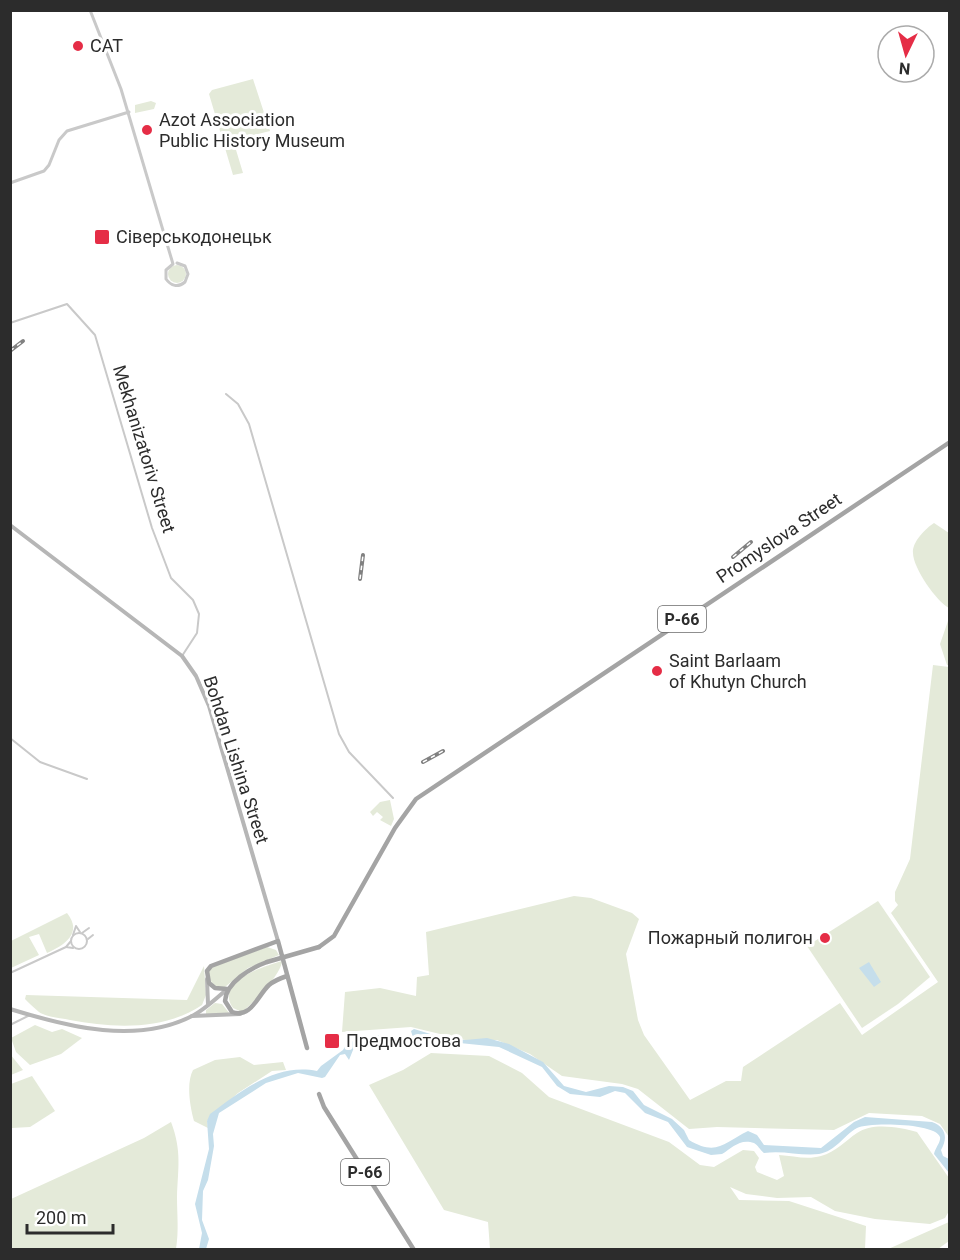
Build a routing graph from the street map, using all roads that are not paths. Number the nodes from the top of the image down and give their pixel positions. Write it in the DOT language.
graph roads {
  1 [pos="90,10"];
  2 [pos="129,112"];
  3 [pos="10,183"];
  4 [pos="175,263"];
  5 [pos="10,323"];
  6 [pos="226,394"];
  7 [pos="950,442"];
  8 [pos="10,525"];
  9 [pos="182,656"];
  10 [pos="10,738"];
  11 [pos="87,779"];
  12 [pos="393,798"];
  13 [pos="83,934"];
  14 [pos="73,935"];
  15 [pos="88,939"];
  16 [pos="71,941"];
  17 [pos="278,941"];
  18 [pos="66,947"];
  19 [pos="75,948"];
  20 [pos="10,973"];
  21 [pos="288,976"];
  22 [pos="207,978"];
  23 [pos="227,989"];
  24 [pos="208,1005"];
  25 [pos="10,1009"];
  26 [pos="240,1014"];
  27 [pos="30,1015"];
  28 [pos="192,1016"];
  29 [pos="10,1025"];
  30 [pos="307,1048"];
  31 [pos="319,1094"];
  32 [pos="414,1250"];
  1 -- 2 [label="street"];
  2 -- 3 [label="street"];
  2 -- 4 [label="street"];
  4 -- 4 [label="street"];
  5 -- 9 [label="street, Mekhanizatoriv Street"];
  6 -- 12 [label="street"];
  7 -- 23 [label="main road, Promyslova Street / Р-66, bridge"];
  8 -- 9 [label="main road, Bohdan Lishina Street"];
  9 -- 17 [label="main road, Bohdan Lishina Street"];
  10 -- 11 [label="street"];
  13 -- 14 [label="street"];
  13 -- 14 [label="street"];
  13 -- 15 [label="street"];
  13 -- 15 [label="street"];
  14 -- 16 [label="street"];
  15 -- 19 [label="street"];
  16 -- 18 [label="street"];
  16 -- 19 [label="street"];
  17 -- 21 [label="main road, Bohdan Lishina Street"];
  17 -- 22 [label="main road"];
  18 -- 19 [label="street"];
  18 -- 20 [label="street"];
  21 -- 26 [label="main road"];
  21 -- 30 [label="main road, Bohdan Lishina Street"];
  22 -- 23 [label="main road"];
  22 -- 24 [label="main road"];
  23 -- 24 [label="main road"];
  23 -- 26 [label="main road"];
  24 -- 28 [label="main road"];
  25 -- 27 [label="main road"];
  26 -- 28 [label="main road"];
  27 -- 28 [label="main road"];
  27 -- 29 [label="street"];
  31 -- 32 [label="main road, Р-66"];
}
